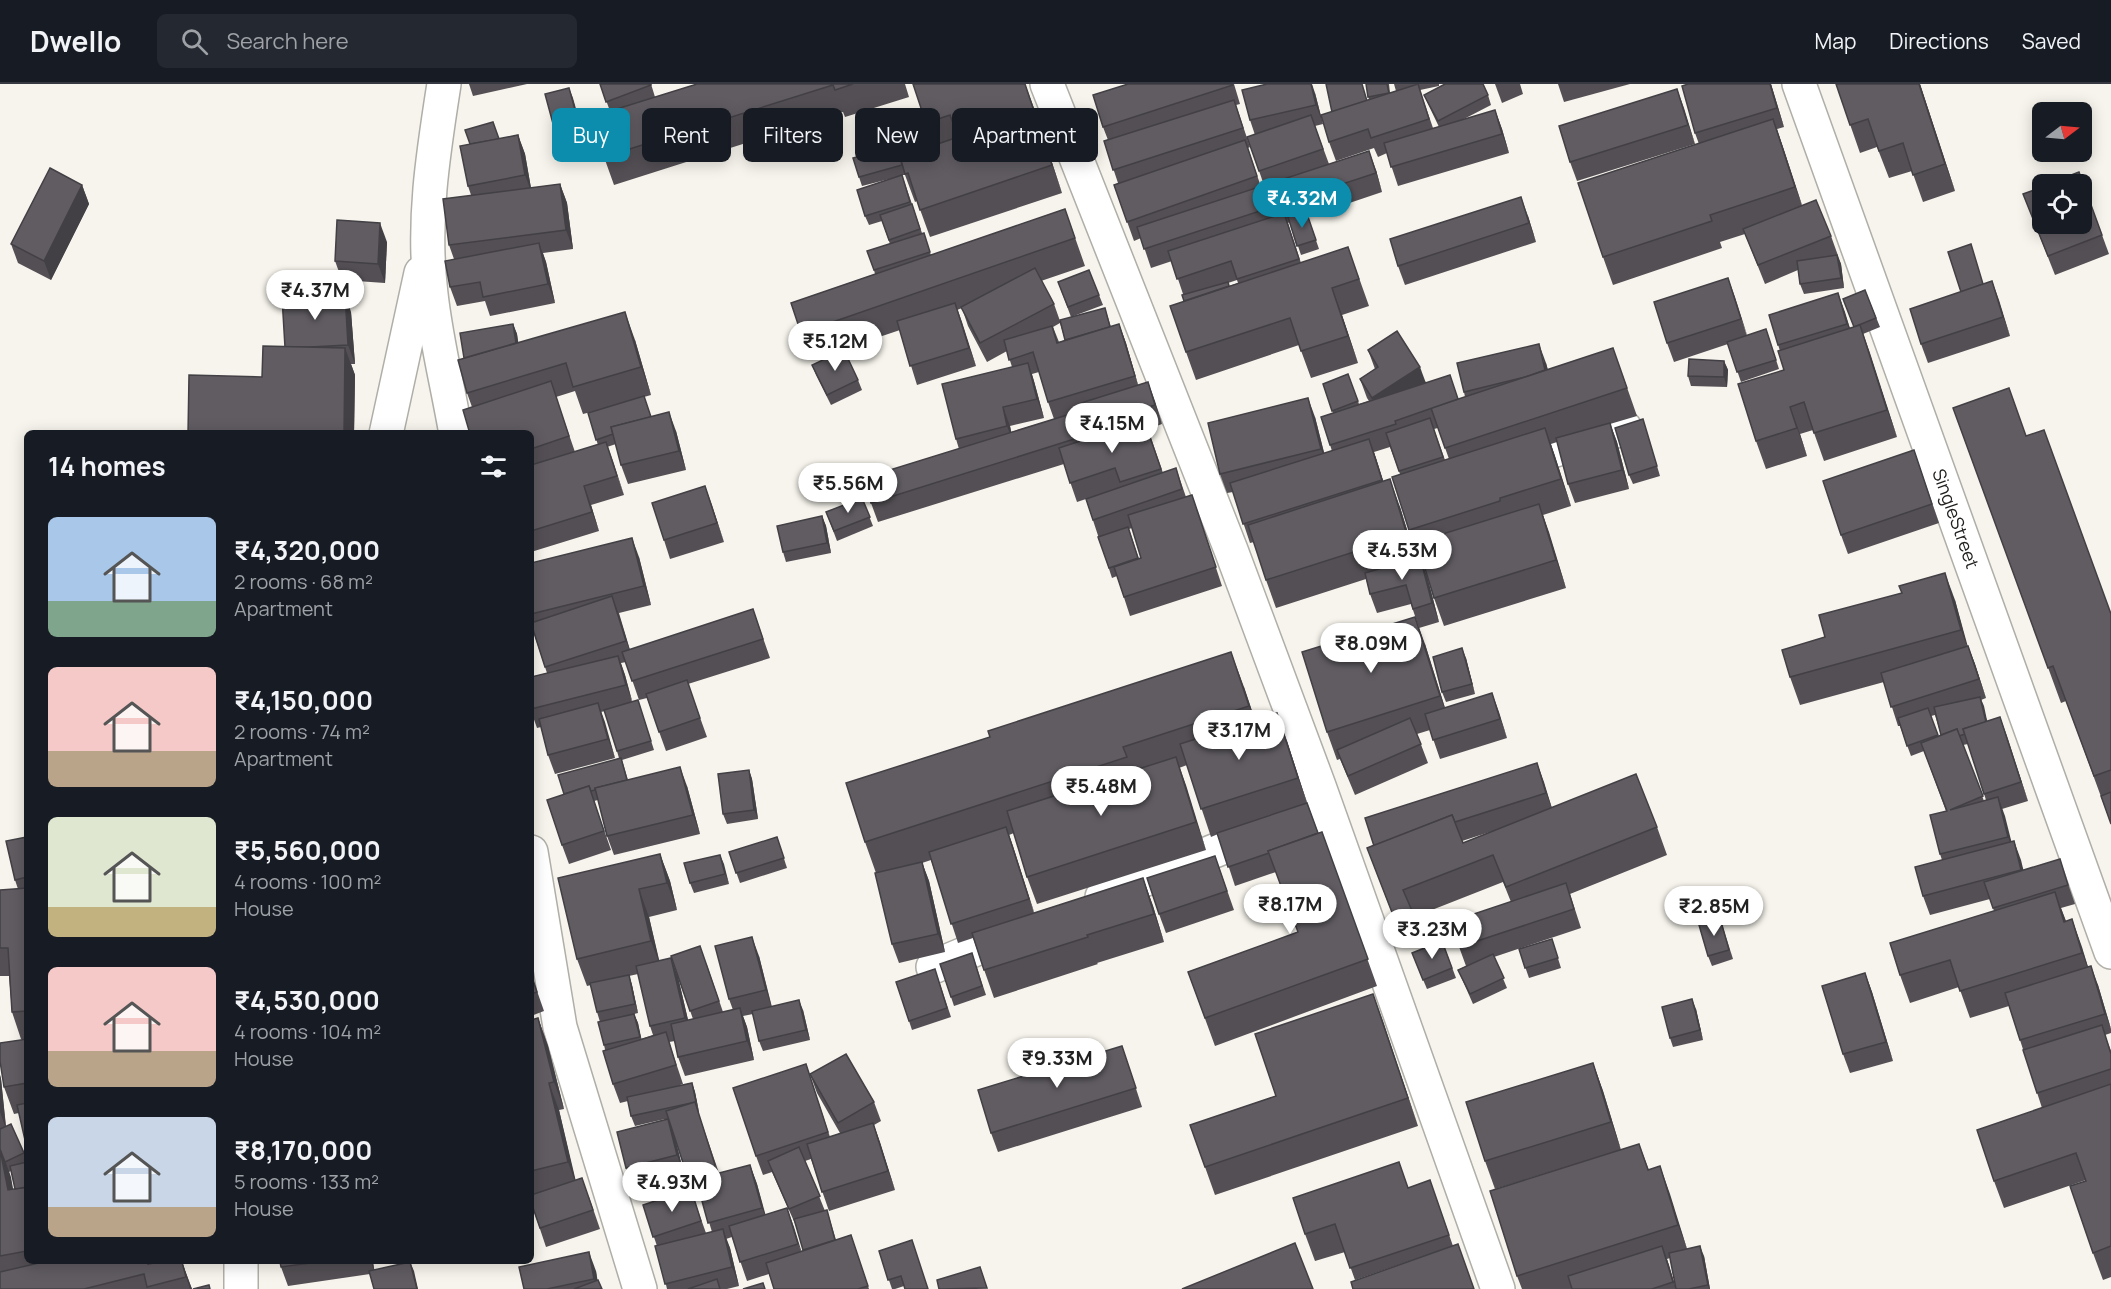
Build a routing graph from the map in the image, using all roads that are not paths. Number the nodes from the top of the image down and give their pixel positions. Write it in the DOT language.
graph roads {
  1 [pos="444,84"];
  2 [pos="1047,84"];
  3 [pos="1799,84"];
  4 [pos="428,242"];
  5 [pos="1625,428"];
  6 [pos="387,430"];
  7 [pos="455,430"];
  8 [pos="1479,474"];
  9 [pos="1265,540"];
  10 [pos="1231,550"];
  11 [pos="1307,813"];
  12 [pos="534,870"];
  13 [pos="1075,908"];
  14 [pos="1042,922"];
  15 [pos="2111,952"];
  16 [pos="933,967"];
  17 [pos="241,1264"];
  18 [pos="241,1289"];
  19 [pos="640,1289"];
  20 [pos="1498,1289"];
  1 -- 4 [label="street"];
  2 -- 10 [label="street"];
  3 -- 15 [label="street, SingleStreet"];
  4 -- 6 [label="street"];
  4 -- 7 [label="street"];
  5 -- 8 [label="street"];
  9 -- 10 [label="street"];
  10 -- 11 [label="street"];
  11 -- 13 [label="street"];
  11 -- 20 [label="street"];
  12 -- 19 [label="street"];
  14 -- 16 [label="street"];
  17 -- 18 [label="street"];
}
